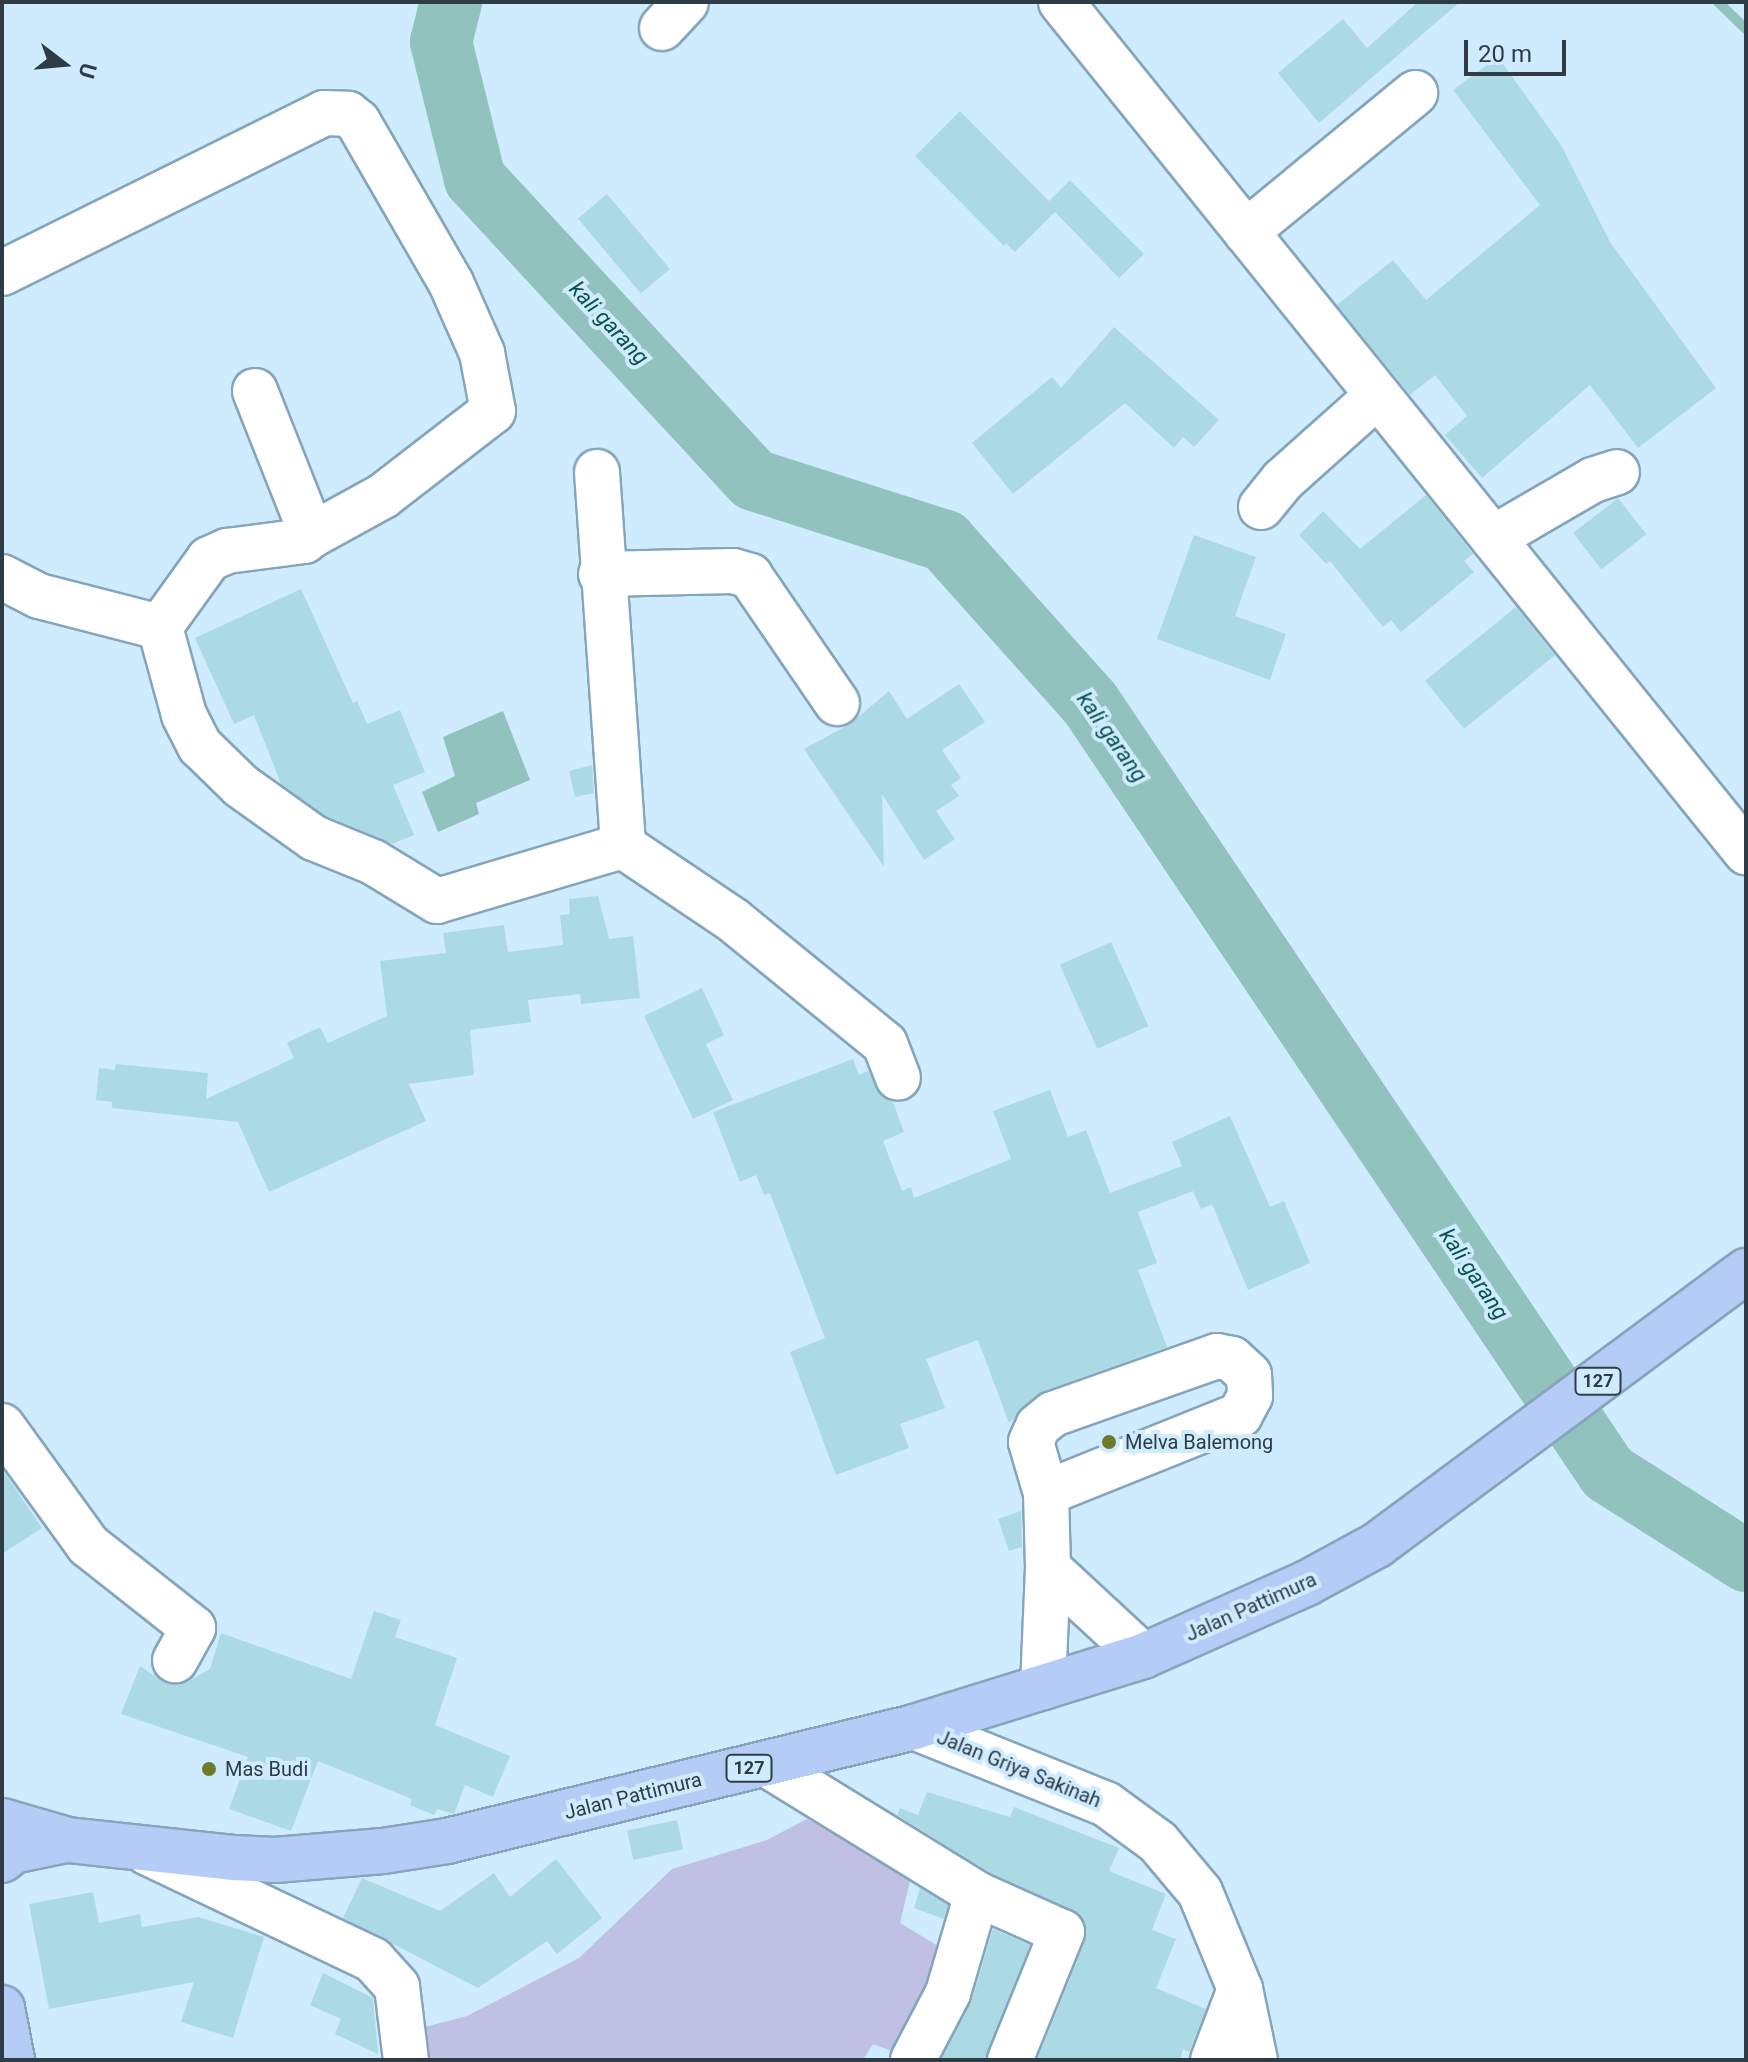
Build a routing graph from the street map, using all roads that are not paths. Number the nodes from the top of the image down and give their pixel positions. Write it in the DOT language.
graph roads {
  1 [pos="1061,2"];
  2 [pos="1415,93"];
  3 [pos="1246,232"];
  4 [pos="2,273"];
  5 [pos="255,391"];
  6 [pos="1378,395"];
  7 [pos="597,472"];
  8 [pos="1617,472"];
  9 [pos="1261,507"];
  10 [pos="312,535"];
  11 [pos="1493,538"];
  12 [pos="601,574"];
  13 [pos="2,577"];
  14 [pos="160,627"];
  15 [pos="837,703"];
  16 [pos="623,846"];
  17 [pos="1746,852"];
  18 [pos="898,1078"];
  19 [pos="1746,1272"];
  20 [pos="2,1426"];
  21 [pos="1046,1493"];
  22 [pos="1048,1568"];
  23 [pos="1143,1656"];
  24 [pos="175,1660"];
  25 [pos="1043,1687"];
  26 [pos="914,1727"];
  27 [pos="766,1764"];
  28 [pos="2,1821"];
  29 [pos="68,1840"];
  30 [pos="135,1847"];
  31 [pos="2,1860"];
  32 [pos="977,1894"];
  33 [pos="1240,1989"];
  34 [pos="2,2008"];
  35 [pos="12,2060"];
  36 [pos="406,2060"];
  37 [pos="913,2060"];
  38 [pos="1010,2060"];
  39 [pos="1213,2060"];
  40 [pos="1255,2060"];
  1 -- 3 [label="street"];
  2 -- 3 [label="street"];
  3 -- 6 [label="street"];
  4 -- 10 [label="street"];
  5 -- 10 [label="street"];
  6 -- 9 [label="street"];
  6 -- 11 [label="street"];
  7 -- 12 [label="street"];
  8 -- 11 [label="street"];
  10 -- 14 [label="street"];
  11 -- 17 [label="street"];
  12 -- 15 [label="street"];
  12 -- 16 [label="street"];
  13 -- 14 [label="street"];
  14 -- 16 [label="street"];
  16 -- 18 [label="street"];
  19 -- 23 [label="main road, Jalan Pattimura / 127"];
  20 -- 24 [label="street"];
  21 -- 21 [label="street"];
  21 -- 22 [label="street"];
  22 -- 23 [label="street"];
  22 -- 25 [label="street"];
  23 -- 25 [label="main road, Jalan Pattimura / 127"];
  25 -- 26 [label="main road, Jalan Pattimura / 127"];
  26 -- 27 [label="main road, Jalan Pattimura / 127"];
  26 -- 33 [label="street, Jalan Griya Sakinah"];
  27 -- 30 [label="main road, Jalan Pattimura / 127"];
  27 -- 32 [label="street"];
  28 -- 29 [label="main road, Jalan Pattimura / 127"];
  29 -- 30 [label="main road, Jalan Pattimura / 127"];
  29 -- 31 [label="main road"];
  30 -- 36 [label="street"];
  32 -- 37 [label="street"];
  32 -- 38 [label="street"];
  33 -- 39 [label="street"];
  33 -- 40 [label="street, Jalan Griya Sakinah"];
  34 -- 35 [label="main road"];
}
